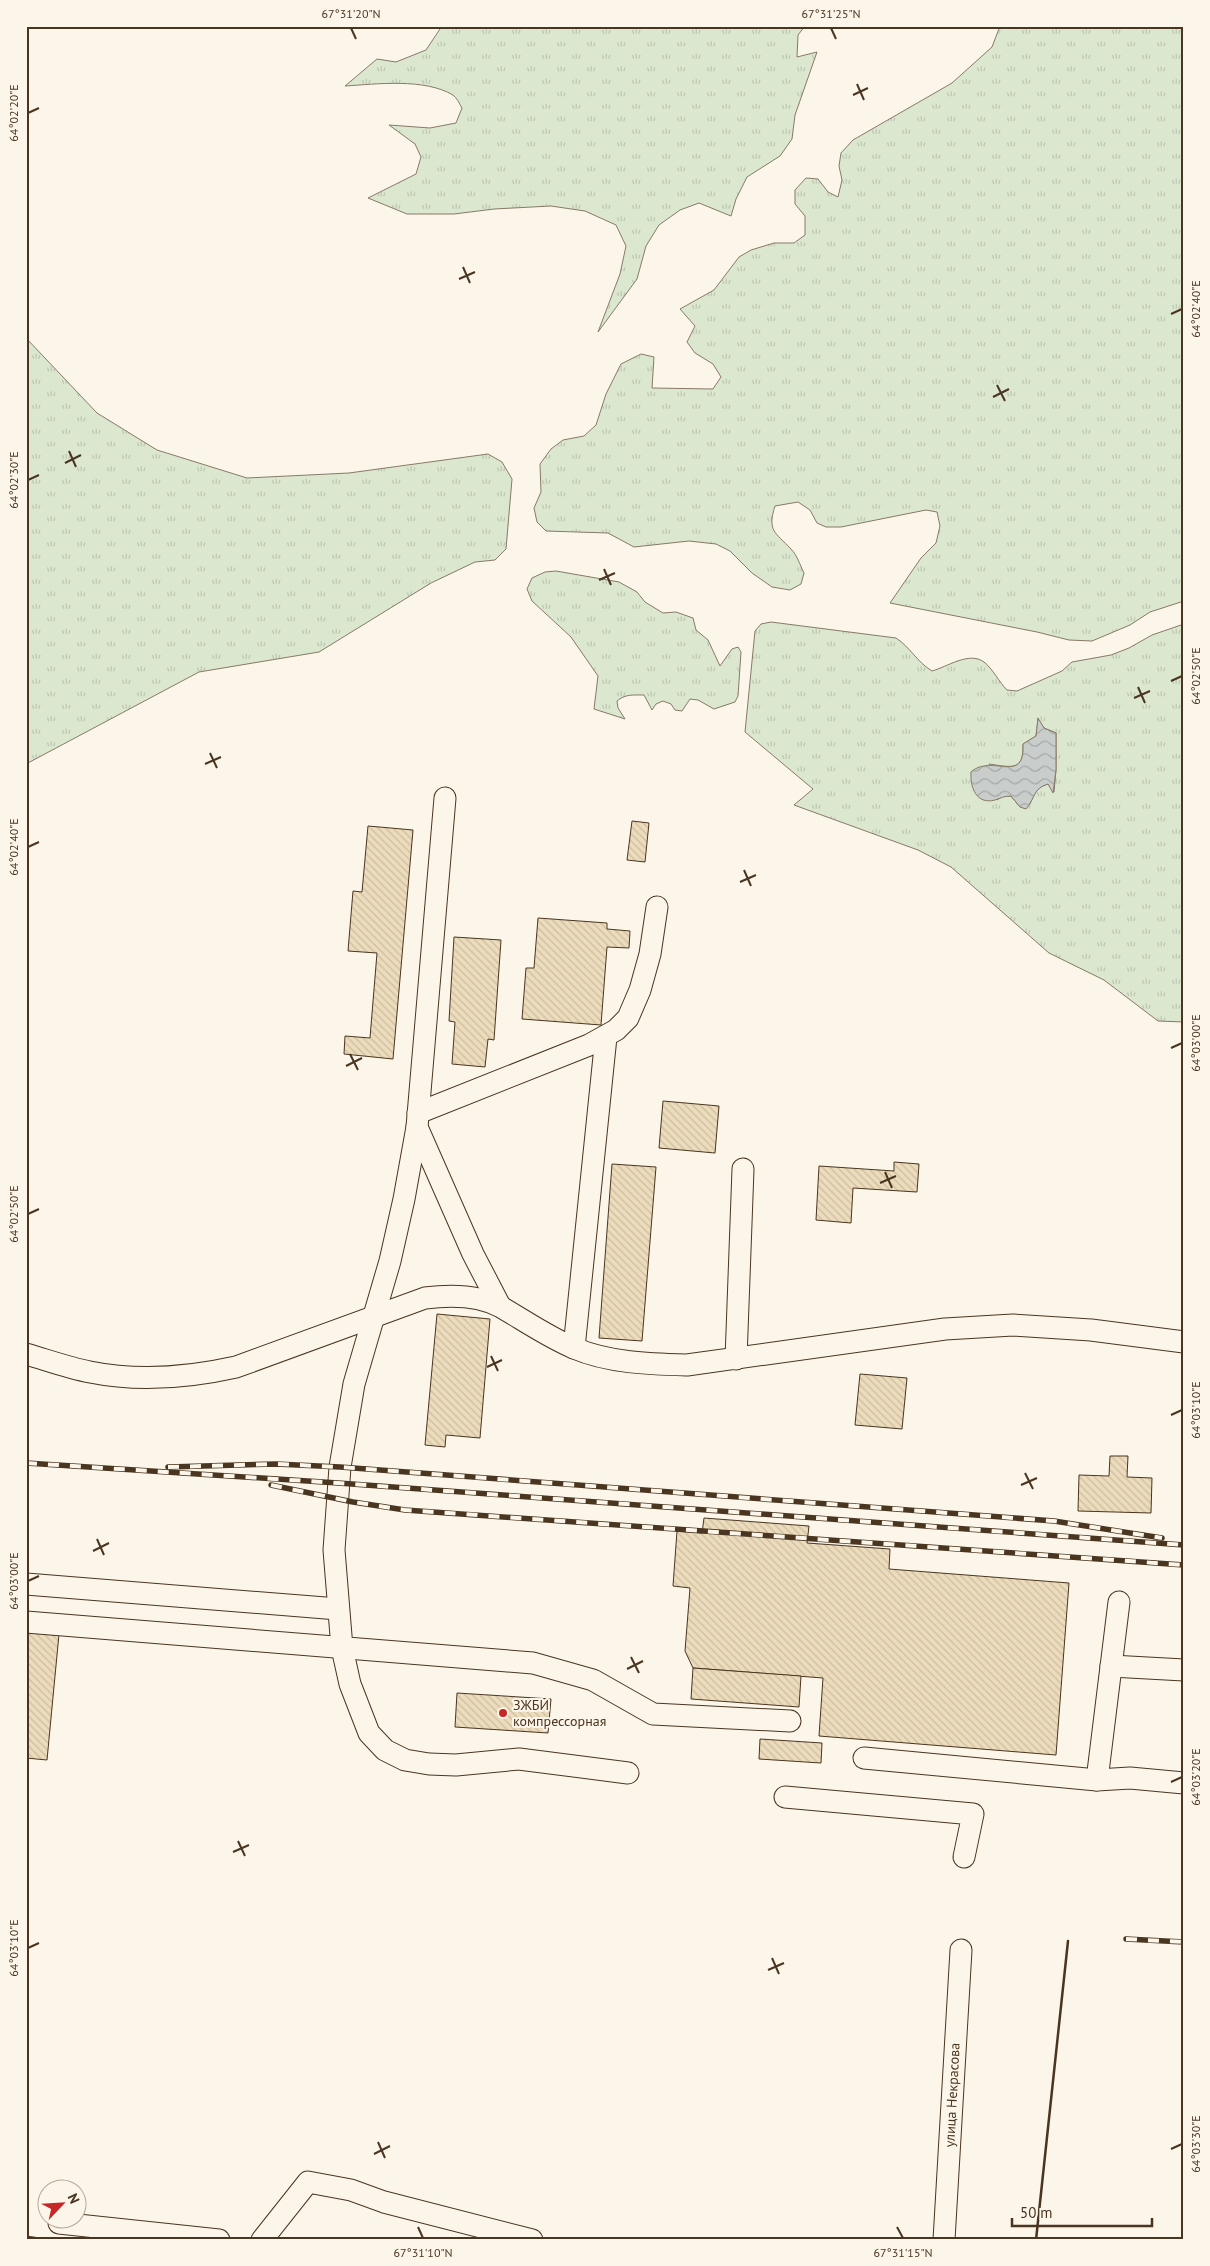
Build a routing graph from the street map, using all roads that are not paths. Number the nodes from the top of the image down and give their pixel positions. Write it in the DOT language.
graph roads {
  1 [pos="445,798"];
  2 [pos="657,907"];
  3 [pos="606,1037"];
  4 [pos="417,1120"];
  5 [pos="743,1169"];
  6 [pos="500,1306"];
  7 [pos="374,1316"];
  8 [pos="1184,1342"];
  9 [pos="574,1348"];
  10 [pos="26,1354"];
  11 [pos="736,1359"];
  12 [pos="26,1584"];
  13 [pos="1119,1602"];
  14 [pos="338,1609"];
  15 [pos="26,1622"];
  16 [pos="342,1648"];
  17 [pos="1111,1666"];
  18 [pos="1184,1670"];
  19 [pos="790,1721"];
  20 [pos="864,1758"];
  21 [pos="628,1773"];
  22 [pos="1097,1780"];
  23 [pos="1184,1783"];
  24 [pos="785,1797"];
  25 [pos="964,1857"];
  26 [pos="961,1950"];
  27 [pos="88,2226"];
  28 [pos="527,2239"];
  29 [pos="219,2240"];
  30 [pos="262,2240"];
  31 [pos="944,2240"];
  1 -- 4 [label="street"];
  2 -- 3 [label="street"];
  3 -- 4 [label="street"];
  3 -- 9 [label="street"];
  4 -- 6 [label="street"];
  4 -- 7 [label="street"];
  5 -- 11 [label="street"];
  6 -- 7 [label="street"];
  6 -- 9 [label="street"];
  7 -- 10 [label="street"];
  7 -- 14 [label="street"];
  8 -- 11 [label="street"];
  9 -- 11 [label="street"];
  12 -- 14 [label="street"];
  13 -- 17 [label="street"];
  14 -- 16 [label="street"];
  15 -- 16 [label="street"];
  16 -- 19 [label="street"];
  16 -- 21 [label="street"];
  17 -- 18 [label="street"];
  17 -- 22 [label="street"];
  20 -- 22 [label="street"];
  22 -- 23 [label="street"];
  24 -- 25 [label="street"];
  26 -- 31 [label="street, улица Некрасова"];
  27 -- 29 [label="street"];
  28 -- 30 [label="street"];
}
